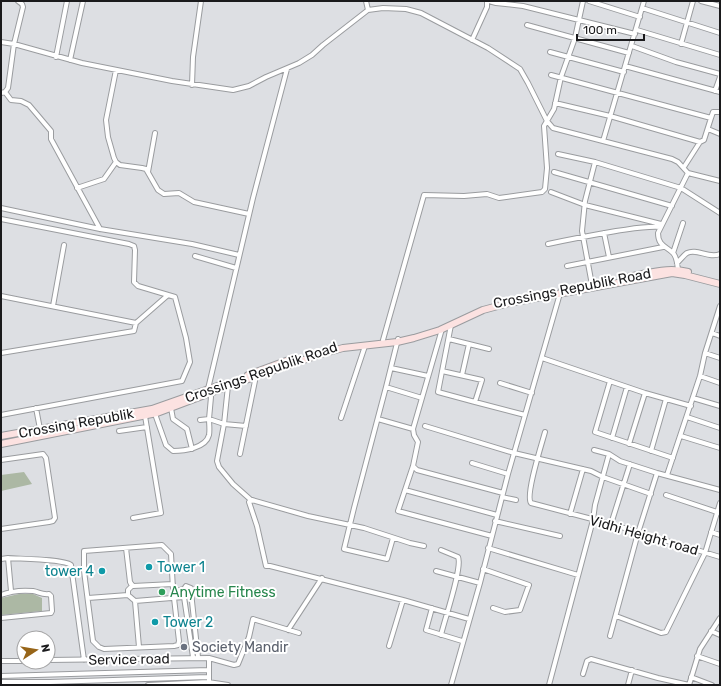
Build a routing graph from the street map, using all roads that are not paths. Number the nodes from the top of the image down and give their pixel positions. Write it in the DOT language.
graph roads {
  1 [pos="18,1"];
  2 [pos="67,1"];
  3 [pos="83,1"];
  4 [pos="201,1"];
  5 [pos="366,1"];
  6 [pos="488,1"];
  7 [pos="524,1"];
  8 [pos="583,1"];
  9 [pos="589,1"];
  10 [pos="644,1"];
  11 [pos="693,1"];
  12 [pos="702,1"];
  13 [pos="523,6"];
  14 [pos="720,6"];
  15 [pos="642,8"];
  16 [pos="368,10"];
  17 [pos="640,17"];
  18 [pos="578,20"];
  19 [pos="688,23"];
  20 [pos="527,25"];
  21 [pos="636,32"];
  22 [pos="720,33"];
  23 [pos="575,38"];
  24 [pos="472,40"];
  25 [pos="1,42"];
  26 [pos="14,44"];
  27 [pos="681,44"];
  28 [pos="632,46"];
  29 [pos="550,52"];
  30 [pos="629,53"];
  31 [pos="720,55"];
  32 [pos="56,56"];
  33 [pos="568,57"];
  34 [pos="70,60"];
  35 [pos="625,66"];
  36 [pos="287,69"];
  37 [pos="116,70"];
  38 [pos="624,72"];
  39 [pos="551,75"];
  40 [pos="720,75"];
  41 [pos="561,77"];
  42 [pos="192,84"];
  43 [pos="718,91"];
  44 [pos="3,93"];
  45 [pos="618,94"];
  46 [pos="555,103"];
  47 [pos="720,112"];
  48 [pos="610,116"];
  49 [pos="711,118"];
  50 [pos="547,121"];
  51 [pos="708,129"];
  52 [pos="155,134"];
  53 [pos="720,134"];
  54 [pos="603,141"];
  55 [pos="700,142"];
  56 [pos="558,154"];
  57 [pos="116,162"];
  58 [pos="595,162"];
  59 [pos="684,167"];
  60 [pos="148,172"];
  61 [pos="554,172"];
  62 [pos="688,172"];
  63 [pos="720,181"];
  64 [pos="589,182"];
  65 [pos="77,188"];
  66 [pos="681,188"];
  67 [pos="551,192"];
  68 [pos="585,205"];
  69 [pos="672,206"];
  70 [pos="1,208"];
  71 [pos="720,213"];
  72 [pos="249,214"];
  73 [pos="1,218"];
  74 [pos="683,223"];
  75 [pos="660,226"];
  76 [pos="100,228"];
  77 [pos="604,233"];
  78 [pos="582,237"];
  79 [pos="548,244"];
  80 [pos="64,245"];
  81 [pos="663,247"];
  82 [pos="673,253"];
  83 [pos="720,254"];
  84 [pos="239,255"];
  85 [pos="195,256"];
  86 [pos="609,257"];
  87 [pos="587,262"];
  88 [pos="567,266"];
  89 [pos="678,266"];
  90 [pos="236,268"];
  91 [pos="720,280"];
  92 [pos="720,284"];
  93 [pos="592,285"];
  94 [pos="561,292"];
  95 [pos="168,295"];
  96 [pos="1,296"];
  97 [pos="53,306"];
  98 [pos="720,308"];
  99 [pos="136,323"];
  100 [pos="451,324"];
  101 [pos="442,329"];
  102 [pos="712,333"];
  103 [pos="720,336"];
  104 [pos="449,339"];
  105 [pos="383,340"];
  106 [pos="398,341"];
  107 [pos="469,344"];
  108 [pos="365,346"];
  109 [pos="489,349"];
  110 [pos="1,353"];
  111 [pos="705,353"];
  112 [pos="542,358"];
  113 [pos="720,358"];
  114 [pos="391,368"];
  115 [pos="442,371"];
  116 [pos="462,375"];
  117 [pos="256,376"];
  118 [pos="428,376"];
  119 [pos="700,376"];
  120 [pos="610,381"];
  121 [pos="500,383"];
  122 [pos="720,383"];
  123 [pos="228,386"];
  124 [pos="386,387"];
  125 [pos="628,387"];
  126 [pos="209,391"];
  127 [pos="532,393"];
  128 [pos="645,393"];
  129 [pos="422,398"];
  130 [pos="693,398"];
  131 [pos="666,399"];
  132 [pos="475,402"];
  133 [pos="691,406"];
  134 [pos="720,406"];
  135 [pos="36,408"];
  136 [pos="170,408"];
  137 [pos="150,413"];
  138 [pos="1,415"];
  139 [pos="525,415"];
  140 [pos="687,417"];
  141 [pos="341,418"];
  142 [pos="210,419"];
  143 [pos="378,419"];
  144 [pos="200,420"];
  145 [pos="224,424"];
  146 [pos="246,426"];
  147 [pos="425,426"];
  148 [pos="147,427"];
  149 [pos="720,428"];
  150 [pos="40,429"];
  151 [pos="413,429"];
  152 [pos="119,431"];
  153 [pos="545,432"];
  154 [pos="1,436"];
  155 [pos="681,436"];
  156 [pos="612,438"];
  157 [pos="1,444"];
  158 [pos="630,444"];
  159 [pos="720,448"];
  160 [pos="192,449"];
  161 [pos="594,450"];
  162 [pos="651,451"];
  163 [pos="514,453"];
  164 [pos="240,454"];
  165 [pos="608,454"];
  166 [pos="673,458"];
  167 [pos="538,459"];
  168 [pos="1,460"];
  169 [pos="472,463"];
  170 [pos="630,464"];
  171 [pos="413,466"];
  172 [pos="583,469"];
  173 [pos="657,473"];
  174 [pos="508,474"];
  175 [pos="667,475"];
  176 [pos="603,477"];
  177 [pos="623,484"];
  178 [pos="405,490"];
  179 [pos="720,490"];
  180 [pos="651,494"];
  181 [pos="502,495"];
  182 [pos="666,495"];
  183 [pos="251,500"];
  184 [pos="516,500"];
  185 [pos="720,502"];
  186 [pos="719,512"];
  187 [pos="570,514"];
  188 [pos="497,515"];
  189 [pos="133,518"];
  190 [pos="593,520"];
  191 [pos="495,521"];
  192 [pos="611,524"];
  193 [pos="350,525"];
  194 [pos="1,529"];
  195 [pos="711,532"];
  196 [pos="638,533"];
  197 [pos="720,535"];
  198 [pos="492,536"];
  199 [pos="560,536"];
  200 [pos="393,538"];
  201 [pos="424,546"];
  202 [pos="126,548"];
  203 [pos="488,548"];
  204 [pos="441,550"];
  205 [pos="705,553"];
  206 [pos="718,557"];
  207 [pos="1,558"];
  208 [pos="8,558"];
  209 [pos="483,569"];
  210 [pos="436,571"];
  211 [pos="578,575"];
  212 [pos="322,578"];
  213 [pos="456,578"];
  214 [pos="130,582"];
  215 [pos="480,583"];
  216 [pos="173,584"];
  217 [pos="184,589"];
  218 [pos="11,591"];
  219 [pos="1,595"];
  220 [pos="128,595"];
  221 [pos="184,597"];
  222 [pos="88,598"];
  223 [pos="174,598"];
  224 [pos="403,600"];
  225 [pos="135,601"];
  226 [pos="432,608"];
  227 [pos="493,608"];
  228 [pos="447,612"];
  229 [pos="616,616"];
  230 [pos="1,618"];
  231 [pos="720,618"];
  232 [pos="469,619"];
  233 [pos="288,630"];
  234 [pos="711,631"];
  235 [pos="299,633"];
  236 [pos="441,635"];
  237 [pos="720,635"];
  238 [pos="610,636"];
  239 [pos="462,641"];
  240 [pos="389,646"];
  241 [pos="139,647"];
  242 [pos="697,656"];
  243 [pos="193,657"];
  244 [pos="198,657"];
  245 [pos="209,658"];
  246 [pos="56,660"];
  247 [pos="84,660"];
  248 [pos="1,661"];
  249 [pos="16,661"];
  250 [pos="720,664"];
  251 [pos="210,670"];
  252 [pos="632,670"];
  253 [pos="583,674"];
  254 [pos="1,676"];
  255 [pos="208,676"];
  256 [pos="691,677"];
  257 [pos="1,682"];
  258 [pos="50,684"];
  259 [pos="208,684"];
  260 [pos="148,685"];
  261 [pos="228,685"];
  262 [pos="451,685"];
  263 [pos="549,685"];
  264 [pos="628,685"];
  265 [pos="689,685"];
  266 [pos="712,685"];
  1 -- 26 [label="street"];
  2 -- 32 [label="street"];
  3 -- 34 [label="street"];
  4 -- 42 [label="street"];
  5 -- 16 [label="street"];
  6 -- 13 [label="street"];
  6 -- 24 [label="street"];
  7 -- 13 [label="street"];
  8 -- 18 [label="street"];
  9 -- 17 [label="street"];
  10 -- 15 [label="street"];
  11 -- 19 [label="street"];
  12 -- 14 [label="street"];
  13 -- 18 [label="street"];
  15 -- 17 [label="street"];
  15 -- 19 [label="street"];
  16 -- 24 [label="street"];
  16 -- 36 [label="street"];
  17 -- 21 [label="street"];
  18 -- 21 [label="street"];
  18 -- 23 [label="street"];
  19 -- 22 [label="street"];
  19 -- 27 [label="street"];
  20 -- 23 [label="street"];
  21 -- 27 [label="street"];
  21 -- 28 [label="street"];
  23 -- 30 [label="street"];
  23 -- 33 [label="street"];
  24 -- 50 [label="street"];
  25 -- 26 [label="street"];
  26 -- 32 [label="street"];
  26 -- 44 [label="street"];
  27 -- 31 [label="street"];
  28 -- 30 [label="street"];
  28 -- 40 [label="street"];
  29 -- 33 [label="street"];
  30 -- 35 [label="street"];
  32 -- 34 [label="street"];
  33 -- 38 [label="street"];
  33 -- 41 [label="street"];
  34 -- 37 [label="street"];
  35 -- 38 [label="street"];
  35 -- 43 [label="street"];
  36 -- 42 [label="street"];
  36 -- 72 [label="street"];
  37 -- 42 [label="street"];
  37 -- 57 [label="street"];
  38 -- 45 [label="street"];
  39 -- 41 [label="street"];
  40 -- 43 [label="street"];
  41 -- 45 [label="street"];
  41 -- 46 [label="street"];
  44 -- 65 [label="street"];
  45 -- 48 [label="street"];
  45 -- 49 [label="street"];
  46 -- 48 [label="street"];
  46 -- 50 [label="street"];
  47 -- 49 [label="street"];
  48 -- 54 [label="street"];
  48 -- 55 [label="street"];
  49 -- 51 [label="street"];
  50 -- 54 [label="street"];
  50 -- 105 [label="street"];
  51 -- 53 [label="street"];
  51 -- 55 [label="street"];
  52 -- 60 [label="street"];
  54 -- 59 [label="street"];
  55 -- 59 [label="street"];
  56 -- 58 [label="street"];
  57 -- 60 [label="street"];
  57 -- 65 [label="street"];
  58 -- 64 [label="street"];
  58 -- 66 [label="street"];
  59 -- 62 [label="street"];
  60 -- 72 [label="street"];
  61 -- 64 [label="street"];
  62 -- 63 [label="street"];
  62 -- 66 [label="street"];
  64 -- 68 [label="street"];
  64 -- 69 [label="street"];
  65 -- 76 [label="street"];
  66 -- 69 [label="street"];
  66 -- 71 [label="street"];
  67 -- 68 [label="street"];
  68 -- 75 [label="street"];
  68 -- 78 [label="street"];
  69 -- 75 [label="street"];
  70 -- 76 [label="street"];
  72 -- 84 [label="street"];
  73 -- 95 [label="street"];
  74 -- 82 [label="street"];
  75 -- 77 [label="street"];
  75 -- 81 [label="street"];
  76 -- 84 [label="street"];
  77 -- 78 [label="street"];
  77 -- 86 [label="street"];
  78 -- 79 [label="street"];
  78 -- 87 [label="street"];
  80 -- 97 [label="street"];
  81 -- 82 [label="street"];
  81 -- 86 [label="street"];
  82 -- 89 [label="street"];
  83 -- 89 [label="street"];
  84 -- 90 [label="street"];
  85 -- 90 [label="street"];
  86 -- 87 [label="street"];
  87 -- 88 [label="street"];
  87 -- 93 [label="street"];
  89 -- 91 [label="street, Crossings Republik Road"];
  89 -- 93 [label="street, Crossings Republik Road"];
  90 -- 126 [label="street"];
  92 -- 94 [label="street"];
  93 -- 94 [label="street, Crossings Republik Road"];
  94 -- 100 [label="street"];
  94 -- 106 [label="street, Crossings Republik Road"];
  94 -- 112 [label="street"];
  95 -- 99 [label="street"];
  95 -- 135 [label="street"];
  96 -- 97 [label="street"];
  97 -- 99 [label="street"];
  98 -- 102 [label="street"];
  99 -- 110 [label="street"];
  100 -- 101 [label="street"];
  100 -- 104 [label="street"];
  101 -- 106 [label="street"];
  101 -- 118 [label="street"];
  102 -- 103 [label="street"];
  102 -- 111 [label="street"];
  104 -- 107 [label="street"];
  104 -- 115 [label="street"];
  105 -- 106 [label="street, Crossings Republik Road"];
  105 -- 126 [label="street, Crossings Republik Road"];
  106 -- 108 [label="street"];
  106 -- 114 [label="street"];
  107 -- 109 [label="street"];
  107 -- 116 [label="street"];
  108 -- 117 [label="street"];
  108 -- 141 [label="street"];
  111 -- 113 [label="street"];
  111 -- 119 [label="street"];
  112 -- 120 [label="street"];
  112 -- 127 [label="street"];
  114 -- 118 [label="street"];
  114 -- 124 [label="street"];
  115 -- 116 [label="street"];
  115 -- 132 [label="street"];
  116 -- 132 [label="street"];
  117 -- 123 [label="street"];
  117 -- 146 [label="street"];
  118 -- 129 [label="street"];
  119 -- 122 [label="street"];
  119 -- 130 [label="street"];
  120 -- 125 [label="street"];
  120 -- 156 [label="street"];
  121 -- 127 [label="street"];
  123 -- 126 [label="street"];
  123 -- 145 [label="street"];
  124 -- 129 [label="street"];
  124 -- 143 [label="street"];
  125 -- 128 [label="street"];
  125 -- 156 [label="street"];
  126 -- 136 [label="street"];
  126 -- 137 [label="street, Crossings Republik Road"];
  126 -- 142 [label="street"];
  127 -- 139 [label="street"];
  128 -- 131 [label="street"];
  128 -- 158 [label="street"];
  129 -- 151 [label="street"];
  130 -- 133 [label="street"];
  130 -- 134 [label="street"];
  131 -- 133 [label="street"];
  131 -- 162 [label="street"];
  132 -- 139 [label="street"];
  133 -- 140 [label="street"];
  135 -- 138 [label="street"];
  135 -- 150 [label="street"];
  136 -- 137 [label="street"];
  136 -- 160 [label="street"];
  137 -- 148 [label="street"];
  137 -- 150 [label="street, Crossing Republik"];
  137 -- 157 [label="street"];
  137 -- 160 [label="street"];
  139 -- 163 [label="street"];
  140 -- 149 [label="street"];
  140 -- 155 [label="street"];
  142 -- 144 [label="street"];
  142 -- 145 [label="street"];
  142 -- 160 [label="street"];
  143 -- 151 [label="street"];
  143 -- 193 [label="street"];
  145 -- 146 [label="street"];
  145 -- 183 [label="street"];
  146 -- 164 [label="street"];
  147 -- 163 [label="street"];
  148 -- 152 [label="street"];
  148 -- 189 [label="street"];
  150 -- 154 [label="street, Crossing Republik"];
  151 -- 171 [label="street"];
  153 -- 167 [label="street, Vidhi Height road"];
  155 -- 159 [label="street"];
  155 -- 166 [label="street"];
  156 -- 158 [label="street"];
  158 -- 162 [label="street"];
  161 -- 165 [label="street"];
  162 -- 166 [label="street"];
  163 -- 167 [label="street"];
  163 -- 174 [label="street"];
  165 -- 170 [label="street"];
  165 -- 176 [label="street"];
  166 -- 175 [label="street"];
  167 -- 172 [label="street"];
  167 -- 187 [label="street, Vidhi Height road"];
  168 -- 194 [label="street"];
  169 -- 174 [label="street"];
  170 -- 173 [label="street"];
  170 -- 177 [label="street"];
  171 -- 178 [label="street"];
  171 -- 181 [label="street"];
  172 -- 176 [label="street"];
  172 -- 187 [label="street, Vidhi Height road"];
  173 -- 175 [label="street"];
  173 -- 180 [label="street"];
  174 -- 181 [label="street"];
  175 -- 179 [label="street"];
  176 -- 177 [label="street"];
  176 -- 190 [label="street"];
  177 -- 180 [label="street"];
  177 -- 192 [label="street"];
  178 -- 188 [label="street"];
  178 -- 198 [label="street"];
  180 -- 196 [label="street"];
  181 -- 184 [label="street"];
  181 -- 188 [label="street"];
  182 -- 186 [label="street"];
  183 -- 193 [label="street"];
  183 -- 212 [label="street"];
  185 -- 186 [label="street"];
  186 -- 195 [label="street"];
  187 -- 190 [label="street, Vidhi Height road"];
  188 -- 191 [label="street"];
  190 -- 192 [label="street, Vidhi Height road"];
  190 -- 211 [label="street"];
  191 -- 198 [label="street"];
  191 -- 199 [label="street"];
  192 -- 196 [label="street, Vidhi Height road"];
  193 -- 200 [label="street"];
  193 -- 200 [label="street"];
  195 -- 197 [label="street"];
  195 -- 205 [label="street"];
  196 -- 205 [label="street, Vidhi Height road"];
  196 -- 229 [label="street"];
  198 -- 203 [label="street"];
  200 -- 201 [label="street"];
  202 -- 214 [label="street"];
  202 -- 216 [label="street"];
  202 -- 222 [label="street"];
  203 -- 209 [label="street"];
  203 -- 211 [label="street"];
  204 -- 213 [label="street"];
  205 -- 206 [label="street, Vidhi Height road"];
  205 -- 229 [label="street"];
  207 -- 208 [label="street"];
  208 -- 218 [label="street"];
  208 -- 247 [label="street"];
  209 -- 215 [label="street"];
  209 -- 227 [label="street"];
  210 -- 213 [label="street"];
  211 -- 263 [label="street"];
  212 -- 224 [label="street"];
  212 -- 233 [label="street"];
  213 -- 215 [label="street"];
  213 -- 228 [label="street"];
  214 -- 216 [label="street"];
  214 -- 220 [label="street"];
  215 -- 232 [label="street"];
  216 -- 217 [label="street"];
  217 -- 221 [label="street"];
  217 -- 244 [label="street"];
  218 -- 219 [label="street"];
  218 -- 230 [label="street"];
  220 -- 222 [label="street"];
  220 -- 225 [label="street"];
  221 -- 223 [label="street"];
  221 -- 243 [label="street"];
  222 -- 241 [label="street"];
  223 -- 225 [label="street"];
  223 -- 241 [label="street"];
  224 -- 226 [label="street"];
  224 -- 240 [label="street"];
  225 -- 241 [label="street"];
  226 -- 228 [label="street"];
  226 -- 236 [label="street"];
  228 -- 232 [label="street"];
  228 -- 236 [label="street"];
  229 -- 238 [label="street"];
  231 -- 234 [label="street"];
  232 -- 239 [label="street"];
  233 -- 235 [label="street"];
  233 -- 245 [label="street, Service road"];
  234 -- 237 [label="street"];
  234 -- 242 [label="street"];
  236 -- 239 [label="street"];
  239 -- 262 [label="street"];
  242 -- 250 [label="street"];
  242 -- 256 [label="street"];
  243 -- 244 [label="street, Service road"];
  243 -- 247 [label="street, Service road"];
  244 -- 245 [label="street, Service road"];
  245 -- 251 [label="street"];
  246 -- 247 [label="street, Service road"];
  248 -- 249 [label="street"];
  251 -- 254 [label="street"];
  251 -- 255 [label="street"];
  252 -- 253 [label="street"];
  252 -- 264 [label="street"];
  252 -- 265 [label="street"];
  255 -- 258 [label="street"];
  255 -- 259 [label="street"];
  256 -- 265 [label="street"];
  256 -- 266 [label="street"];
  257 -- 258 [label="street"];
  259 -- 260 [label="street"];
  259 -- 261 [label="street"];
}
